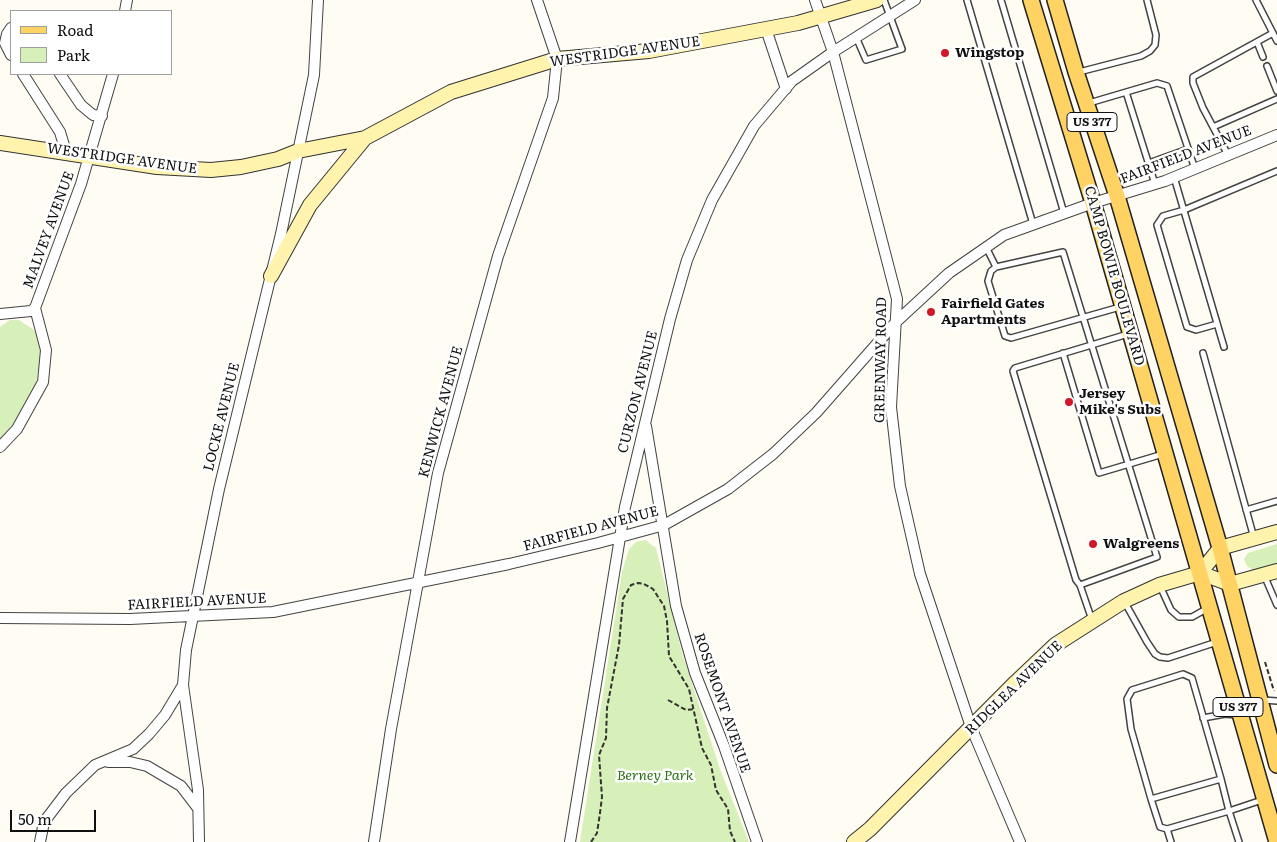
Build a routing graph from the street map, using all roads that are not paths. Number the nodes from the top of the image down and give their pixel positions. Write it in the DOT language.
graph roads {
  1 [pos="318,0"];
  2 [pos="537,0"];
  3 [pos="815,0"];
  4 [pos="877,0"];
  5 [pos="884,0"];
  6 [pos="914,0"];
  7 [pos="967,0"];
  8 [pos="1001,0"];
  9 [pos="1031,0"];
  10 [pos="1055,0"];
  11 [pos="1147,0"];
  12 [pos="1256,0"];
  13 [pos="890,14"];
  14 [pos="820,16"];
  15 [pos="766,29"];
  16 [pos="10,30"];
  17 [pos="1273,33"];
  18 [pos="856,37"];
  19 [pos="1277,41"];
  20 [pos="1257,42"];
  21 [pos="832,52"];
  22 [pos="10,53"];
  23 [pos="1263,57"];
  24 [pos="557,59"];
  25 [pos="1268,66"];
  26 [pos="1076,72"];
  27 [pos="24,75"];
  28 [pos="61,75"];
  29 [pos="113,75"];
  30 [pos="1275,78"];
  31 [pos="786,89"];
  32 [pos="1277,91"];
  33 [pos="1126,92"];
  34 [pos="1277,99"];
  35 [pos="1086,104"];
  36 [pos="102,116"];
  37 [pos="1213,127"];
  38 [pos="1277,135"];
  39 [pos="365,138"];
  40 [pos="0,143"];
  41 [pos="1188,149"];
  42 [pos="298,151"];
  43 [pos="66,152"];
  44 [pos="1228,155"];
  45 [pos="90,156"];
  46 [pos="1149,163"];
  47 [pos="1195,168"];
  48 [pos="1277,171"];
  49 [pos="1174,177"];
  50 [pos="1155,184"];
  51 [pos="1117,196"];
  52 [pos="1094,203"];
  53 [pos="1184,210"];
  54 [pos="1064,213"];
  55 [pos="1033,224"];
  56 [pos="986,248"];
  57 [pos="996,267"];
  58 [pos="271,276"];
  59 [pos="1123,307"];
  60 [pos="35,308"];
  61 [pos="0,314"];
  62 [pos="1082,318"];
  63 [pos="896,322"];
  64 [pos="1217,324"];
  65 [pos="1131,333"];
  66 [pos="1093,344"];
  67 [pos="1224,347"];
  68 [pos="1063,353"];
  69 [pos="1203,353"];
  70 [pos="645,423"];
  71 [pos="0,446"];
  72 [pos="1165,453"];
  73 [pos="1129,464"];
  74 [pos="1277,501"];
  75 [pos="1246,510"];
  76 [pos="664,525"];
  77 [pos="1277,532"];
  78 [pos="620,537"];
  79 [pos="1254,538"];
  80 [pos="1220,548"];
  81 [pos="1271,572"];
  82 [pos="1200,573"];
  83 [pos="418,583"];
  84 [pos="1230,584"];
  85 [pos="1080,585"];
  86 [pos="1159,585"];
  87 [pos="1124,601"];
  88 [pos="1276,607"];
  89 [pos="1210,608"];
  90 [pos="195,616"];
  91 [pos="0,618"];
  92 [pos="1092,620"];
  93 [pos="1219,641"];
  94 [pos="183,685"];
  95 [pos="1259,700"];
  96 [pos="1277,701"];
  97 [pos="1241,715"];
  98 [pos="1203,718"];
  99 [pos="971,727"];
  100 [pos="1274,741"];
  101 [pos="104,762"];
  102 [pos="1277,765"];
  103 [pos="1220,779"];
  104 [pos="1271,798"];
  105 [pos="1151,799"];
  106 [pos="197,807"];
  107 [pos="1229,811"];
  108 [pos="1167,829"];
  109 [pos="40,842"];
  110 [pos="199,842"];
  111 [pos="374,842"];
  112 [pos="570,842"];
  113 [pos="757,842"];
  114 [pos="854,842"];
  115 [pos="1020,842"];
  116 [pos="1171,842"];
  117 [pos="1239,842"];
  118 [pos="1277,842"];
  1 -- 42 [label="street, LOCKE AVENUE"];
  2 -- 24 [label="street, KENWICK AVENUE"];
  3 -- 14 [label="street"];
  4 -- 14 [label="street, WESTRIDGE AVENUE"];
  5 -- 13 [label="lane"];
  6 -- 13 [label="street"];
  7 -- 55 [label="lane"];
  8 -- 54 [label="lane"];
  9 -- 52 [label="main road, CAMP BOWIE BOULEVARD / US 377"];
  10 -- 26 [label="main road, CAMP BOWIE BOULEVARD / US 377"];
  11 -- 26 [label="lane"];
  12 -- 17 [label="lane"];
  13 -- 18 [label="street"];
  13 -- 18 [label="lane"];
  14 -- 15 [label="street, WESTRIDGE AVENUE"];
  14 -- 21 [label="street"];
  15 -- 24 [label="street, WESTRIDGE AVENUE"];
  15 -- 31 [label="street"];
  16 -- 22 [label="street"];
  17 -- 19 [label="lane"];
  17 -- 20 [label="lane"];
  18 -- 21 [label="street"];
  20 -- 23 [label="lane"];
  20 -- 37 [label="lane"];
  21 -- 31 [label="street, CURZON AVENUE"];
  21 -- 63 [label="street, GREENWAY ROAD"];
  24 -- 39 [label="street, WESTRIDGE AVENUE"];
  24 -- 83 [label="street, KENWICK AVENUE"];
  25 -- 30 [label="lane"];
  26 -- 35 [label="main road, CAMP BOWIE BOULEVARD / US 377"];
  27 -- 43 [label="street"];
  28 -- 36 [label="street"];
  29 -- 36 [label="street, MALVEY AVENUE"];
  30 -- 32 [label="lane"];
  31 -- 70 [label="street, CURZON AVENUE"];
  33 -- 35 [label="lane"];
  33 -- 41 [label="lane"];
  33 -- 46 [label="lane"];
  34 -- 37 [label="lane"];
  35 -- 51 [label="main road, CAMP BOWIE BOULEVARD / US 377"];
  36 -- 45 [label="street, MALVEY AVENUE"];
  37 -- 44 [label="lane"];
  38 -- 44 [label="street, FAIRFIELD AVENUE"];
  39 -- 42 [label="street, WESTRIDGE AVENUE"];
  39 -- 58 [label="street"];
  40 -- 43 [label="street, WESTRIDGE AVENUE"];
  41 -- 46 [label="lane"];
  41 -- 47 [label="lane"];
  42 -- 45 [label="street, WESTRIDGE AVENUE"];
  42 -- 58 [label="street, LOCKE AVENUE"];
  43 -- 45 [label="street, WESTRIDGE AVENUE"];
  44 -- 47 [label="street, FAIRFIELD AVENUE"];
  45 -- 60 [label="street, MALVEY AVENUE"];
  46 -- 50 [label="lane"];
  47 -- 49 [label="street, FAIRFIELD AVENUE"];
  48 -- 53 [label="lane"];
  49 -- 50 [label="street, FAIRFIELD AVENUE"];
  49 -- 53 [label="lane"];
  50 -- 51 [label="street, FAIRFIELD AVENUE"];
  51 -- 52 [label="street, FAIRFIELD AVENUE"];
  51 -- 80 [label="main road, CAMP BOWIE BOULEVARD / US 377"];
  52 -- 54 [label="street, FAIRFIELD AVENUE"];
  52 -- 59 [label="main road, CAMP BOWIE BOULEVARD / US 377"];
  53 -- 64 [label="lane"];
  53 -- 64 [label="lane"];
  54 -- 55 [label="street, FAIRFIELD AVENUE"];
  55 -- 56 [label="street, FAIRFIELD AVENUE"];
  56 -- 57 [label="lane"];
  56 -- 63 [label="street, FAIRFIELD AVENUE"];
  57 -- 62 [label="lane"];
  57 -- 62 [label="lane"];
  58 -- 90 [label="street, LOCKE AVENUE"];
  59 -- 62 [label="lane"];
  59 -- 65 [label="main road, CAMP BOWIE BOULEVARD / US 377"];
  60 -- 61 [label="street, MALVEY AVENUE"];
  60 -- 71 [label="street, MALVEY AVENUE"];
  62 -- 66 [label="lane"];
  63 -- 76 [label="street, FAIRFIELD AVENUE"];
  63 -- 99 [label="street, GREENWAY ROAD"];
  64 -- 67 [label="lane"];
  65 -- 66 [label="lane"];
  65 -- 72 [label="main road, CAMP BOWIE BOULEVARD / US 377"];
  66 -- 68 [label="lane"];
  66 -- 73 [label="lane"];
  68 -- 73 [label="lane"];
  68 -- 85 [label="lane"];
  69 -- 75 [label="lane"];
  70 -- 76 [label="street, ROSEMONT AVENUE"];
  70 -- 78 [label="street, CURZON AVENUE"];
  72 -- 73 [label="lane"];
  72 -- 82 [label="main road, CAMP BOWIE BOULEVARD / US 377"];
  73 -- 85 [label="lane"];
  74 -- 75 [label="lane"];
  75 -- 79 [label="lane"];
  76 -- 78 [label="street, FAIRFIELD AVENUE"];
  76 -- 113 [label="street, ROSEMONT AVENUE"];
  77 -- 79 [label="street"];
  78 -- 83 [label="street, FAIRFIELD AVENUE"];
  78 -- 112 [label="street, CURZON AVENUE"];
  79 -- 80 [label="street"];
  80 -- 82 [label="street"];
  80 -- 84 [label="main road, CAMP BOWIE BOULEVARD / US 377"];
  81 -- 84 [label="street"];
  81 -- 88 [label="lane"];
  82 -- 84 [label="street"];
  82 -- 86 [label="street, RIDGLEA AVENUE"];
  82 -- 89 [label="main road, CAMP BOWIE BOULEVARD / US 377"];
  83 -- 90 [label="street, FAIRFIELD AVENUE"];
  83 -- 111 [label="street, KENWICK AVENUE"];
  84 -- 95 [label="main road, CAMP BOWIE BOULEVARD / US 377"];
  85 -- 92 [label="lane"];
  86 -- 87 [label="street, RIDGLEA AVENUE"];
  86 -- 89 [label="lane"];
  87 -- 92 [label="street, RIDGLEA AVENUE"];
  87 -- 93 [label="lane"];
  89 -- 93 [label="main road, CAMP BOWIE BOULEVARD / US 377"];
  90 -- 91 [label="street, FAIRFIELD AVENUE"];
  90 -- 94 [label="street, LOCKE AVENUE"];
  92 -- 99 [label="street, RIDGLEA AVENUE"];
  93 -- 97 [label="main road, CAMP BOWIE BOULEVARD / US 377"];
  94 -- 101 [label="street"];
  94 -- 106 [label="street, LOCKE AVENUE"];
  95 -- 96 [label="lane"];
  95 -- 100 [label="main road, CAMP BOWIE BOULEVARD / US 377"];
  97 -- 98 [label="lane"];
  97 -- 104 [label="main road, CAMP BOWIE BOULEVARD / US 377"];
  98 -- 103 [label="lane"];
  98 -- 105 [label="lane"];
  99 -- 114 [label="street, RIDGLEA AVENUE"];
  99 -- 115 [label="street, GREENWAY ROAD"];
  100 -- 102 [label="main road, CAMP BOWIE BOULEVARD / US 377"];
  101 -- 106 [label="street"];
  101 -- 109 [label="street"];
  103 -- 105 [label="lane"];
  103 -- 107 [label="lane"];
  104 -- 107 [label="lane"];
  104 -- 118 [label="main road, CAMP BOWIE BOULEVARD / US 377"];
  105 -- 108 [label="lane"];
  106 -- 110 [label="street, LOCKE AVENUE"];
  107 -- 108 [label="lane"];
  107 -- 117 [label="lane"];
  108 -- 116 [label="lane"];
}
